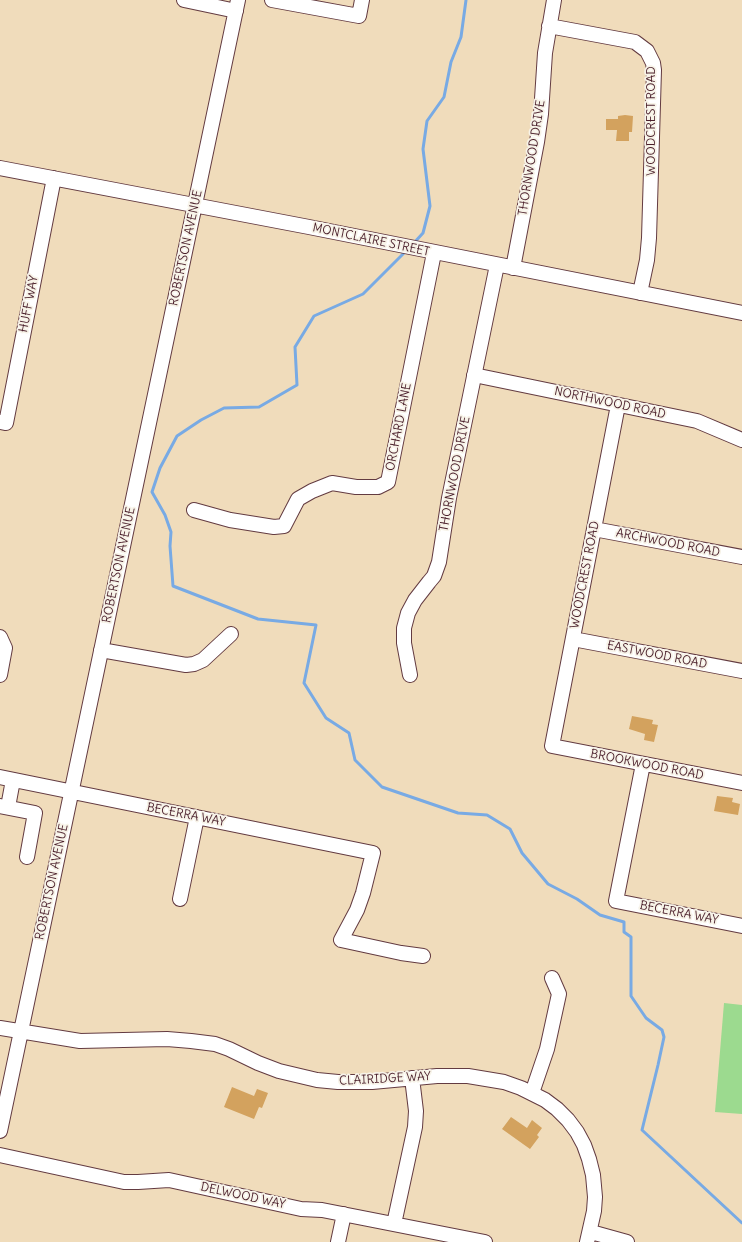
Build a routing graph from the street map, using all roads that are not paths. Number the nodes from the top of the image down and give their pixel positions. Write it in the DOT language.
graph roads {
  1 [pos="184,0"];
  2 [pos="272,0"];
  3 [pos="362,0"];
  4 [pos="554,0"];
  5 [pos="237,5"];
  6 [pos="549,26"];
  7 [pos="0,168"];
  8 [pos="54,178"];
  9 [pos="195,206"];
  10 [pos="434,253"];
  11 [pos="497,265"];
  12 [pos="513,268"];
  13 [pos="640,293"];
  14 [pos="742,313"];
  15 [pos="474,375"];
  16 [pos="618,404"];
  17 [pos="0,422"];
  18 [pos="742,440"];
  19 [pos="194,510"];
  20 [pos="594,529"];
  21 [pos="742,557"];
  22 [pos="231,634"];
  23 [pos="0,637"];
  24 [pos="573,639"];
  25 [pos="101,650"];
  26 [pos="742,671"];
  27 [pos="0,672"];
  28 [pos="410,675"];
  29 [pos="552,746"];
  30 [pos="643,764"];
  31 [pos="6,779"];
  32 [pos="742,783"];
  33 [pos="71,792"];
  34 [pos="4,806"];
  35 [pos="197,817"];
  36 [pos="28,857"];
  37 [pos="180,899"];
  38 [pos="742,926"];
  39 [pos="422,956"];
  40 [pos="552,978"];
  41 [pos="0,1028"];
  42 [pos="21,1032"];
  43 [pos="412,1078"];
  44 [pos="532,1093"];
  45 [pos="0,1131"];
  46 [pos="0,1155"];
  47 [pos="344,1214"];
  48 [pos="394,1224"];
  49 [pos="589,1237"];
  50 [pos="338,1242"];
  51 [pos="485,1242"];
  52 [pos="627,1242"];
  1 -- 5 [label="street"];
  2 -- 3 [label="street"];
  4 -- 6 [label="street, THORNWOOD DRIVE"];
  5 -- 9 [label="street, ROBERTSON AVENUE"];
  6 -- 12 [label="street, THORNWOOD DRIVE"];
  6 -- 13 [label="street, WOODCREST ROAD"];
  7 -- 8 [label="street, MONTCLAIRE STREET"];
  8 -- 9 [label="street, MONTCLAIRE STREET"];
  8 -- 17 [label="street, HUFF WAY"];
  9 -- 10 [label="street, MONTCLAIRE STREET"];
  9 -- 25 [label="street, ROBERTSON AVENUE"];
  10 -- 11 [label="street, MONTCLAIRE STREET"];
  10 -- 19 [label="street, ORCHARD LANE"];
  11 -- 12 [label="street, MONTCLAIRE STREET"];
  11 -- 15 [label="street, THORNWOOD DRIVE"];
  12 -- 13 [label="street, MONTCLAIRE STREET"];
  13 -- 14 [label="street, MONTCLAIRE STREET"];
  15 -- 16 [label="street, NORTHWOOD ROAD"];
  15 -- 28 [label="street, THORNWOOD DRIVE"];
  16 -- 18 [label="street, NORTHWOOD ROAD"];
  16 -- 20 [label="street, WOODCREST ROAD"];
  20 -- 21 [label="street, ARCHWOOD ROAD"];
  20 -- 24 [label="street, WOODCREST ROAD"];
  22 -- 25 [label="street"];
  23 -- 27 [label="street"];
  24 -- 26 [label="street, EASTWOOD ROAD"];
  24 -- 29 [label="street, WOODCREST ROAD"];
  25 -- 33 [label="street, ROBERTSON AVENUE"];
  29 -- 30 [label="street, BROOKWOOD ROAD"];
  30 -- 32 [label="street, BROOKWOOD ROAD"];
  30 -- 38 [label="street, BECERRA WAY"];
  31 -- 33 [label="street, BECERRA WAY"];
  31 -- 34 [label="street"];
  33 -- 35 [label="street, BECERRA WAY"];
  33 -- 42 [label="street, ROBERTSON AVENUE"];
  34 -- 36 [label="street"];
  35 -- 37 [label="street"];
  35 -- 39 [label="street, BECERRA WAY"];
  40 -- 44 [label="street"];
  41 -- 42 [label="street, CLAIRIDGE WAY"];
  42 -- 43 [label="street, CLAIRIDGE WAY"];
  42 -- 45 [label="street, ROBERTSON AVENUE"];
  43 -- 44 [label="street, CLAIRIDGE WAY"];
  43 -- 48 [label="street"];
  44 -- 49 [label="street, CLAIRIDGE WAY"];
  46 -- 47 [label="street, DELWOOD WAY"];
  47 -- 48 [label="street, DELWOOD WAY"];
  47 -- 50 [label="street"];
  48 -- 51 [label="street, DELWOOD WAY"];
  49 -- 52 [label="street"];
}
